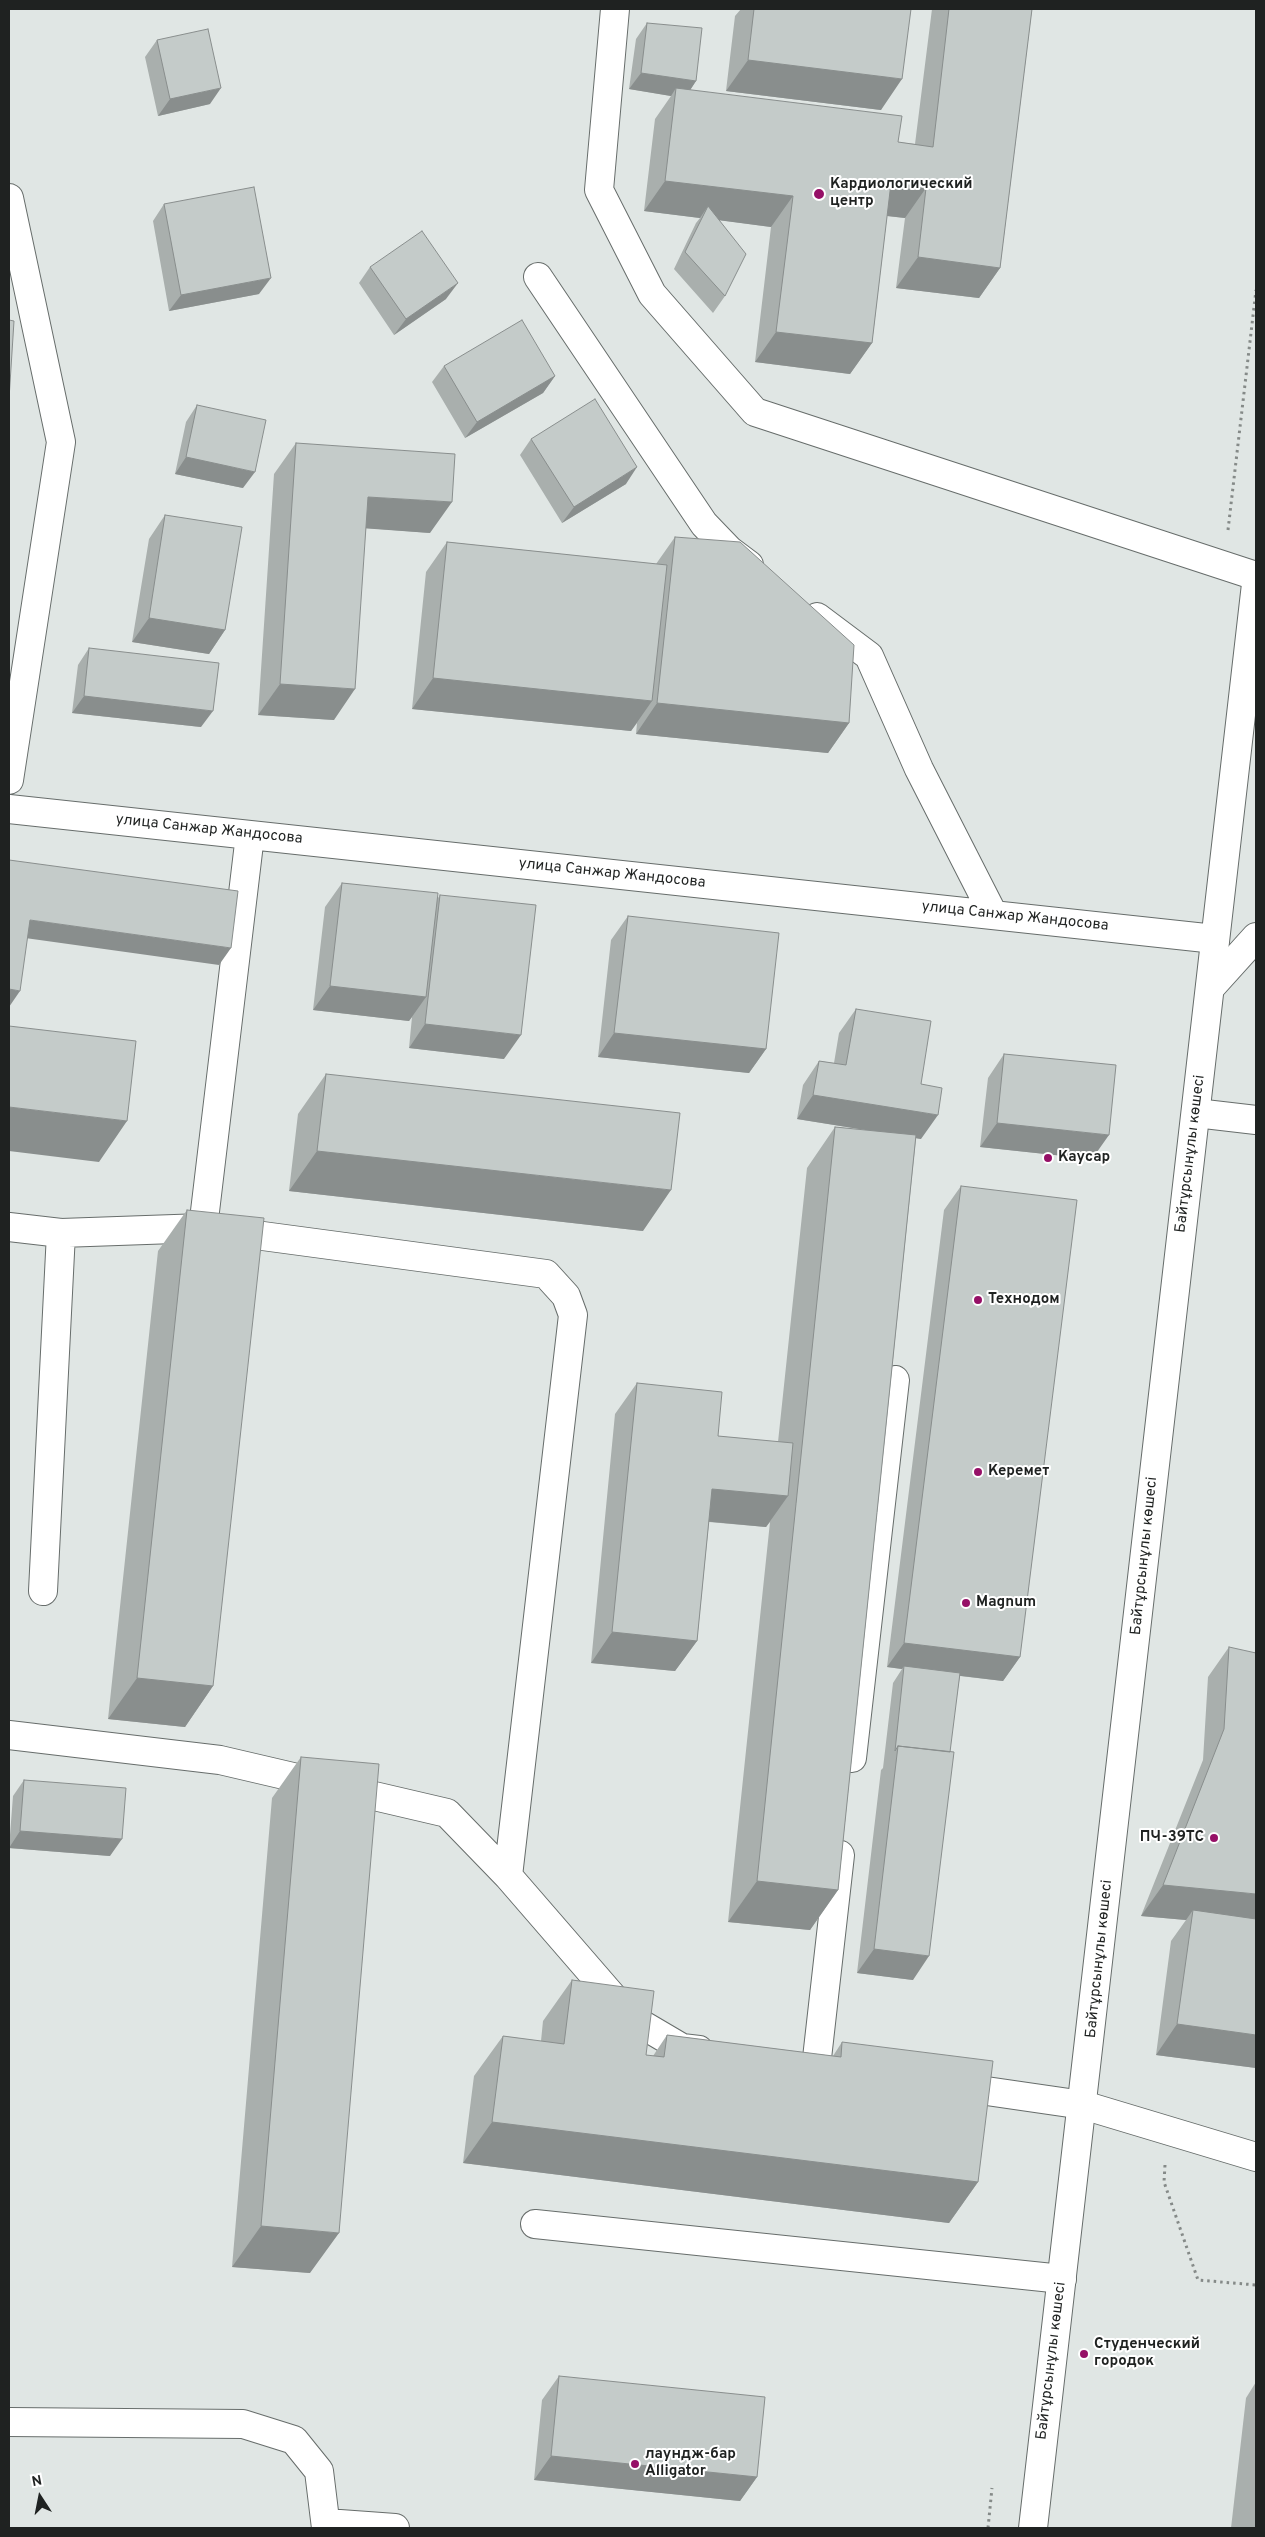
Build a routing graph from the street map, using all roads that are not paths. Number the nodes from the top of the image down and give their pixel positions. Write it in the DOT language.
graph roads {
  1 [pos="615,9"];
  2 [pos="9,198"];
  3 [pos="538,277"];
  4 [pos="1256,576"];
  5 [pos="768,580"];
  6 [pos="1256,584"];
  7 [pos="800,604"];
  8 [pos="9,780"];
  9 [pos="9,809"];
  10 [pos="250,835"];
  11 [pos="993,914"];
  12 [pos="1256,937"];
  13 [pos="1215,939"];
  14 [pos="1210,988"];
  15 [pos="1196,1113"];
  16 [pos="1256,1120"];
  17 [pos="9,1227"];
  18 [pos="203,1228"];
  19 [pos="61,1233"];
  20 [pos="895,1380"];
  21 [pos="43,1591"];
  22 [pos="9,1735"];
  23 [pos="849,1782"];
  24 [pos="843,1831"];
  25 [pos="508,1876"];
  26 [pos="720,2053"];
  27 [pos="787,2063"];
  28 [pos="816,2067"];
  29 [pos="846,2071"];
  30 [pos="924,2082"];
  31 [pos="1083,2105"];
  32 [pos="1256,2157"];
  33 [pos="534,2224"];
  34 [pos="1062,2279"];
  35 [pos="9,2422"];
  36 [pos="326,2526"];
  37 [pos="395,2528"];
  38 [pos="1033,2528"];
  1 -- 4 [label="street"];
  2 -- 8 [label="street"];
  3 -- 5 [label="street"];
  6 -- 13 [label="street, Байтұрсынұлы көшесі"];
  7 -- 11 [label="street"];
  9 -- 10 [label="street, улица Санжар Жандосова"];
  10 -- 11 [label="street, улица Санжар Жандосова"];
  10 -- 18 [label="street"];
  11 -- 13 [label="street, улица Санжар Жандосова"];
  12 -- 14 [label="street"];
  13 -- 14 [label="street, Байтұрсынұлы көшесі"];
  14 -- 15 [label="street, Байтұрсынұлы көшесі"];
  15 -- 16 [label="street"];
  15 -- 31 [label="street, Байтұрсынұлы көшесі"];
  17 -- 19 [label="street"];
  18 -- 19 [label="street"];
  18 -- 25 [label="street"];
  19 -- 21 [label="street"];
  20 -- 23 [label="street"];
  22 -- 25 [label="street"];
  24 -- 28 [label="street"];
  25 -- 26 [label="street"];
  27 -- 28 [label="street"];
  28 -- 29 [label="street"];
  30 -- 31 [label="street"];
  31 -- 32 [label="street"];
  31 -- 34 [label="street, Байтұрсынұлы көшесі"];
  33 -- 34 [label="street"];
  34 -- 38 [label="street, Байтұрсынұлы көшесі"];
  35 -- 36 [label="street"];
  36 -- 37 [label="street"];
}
